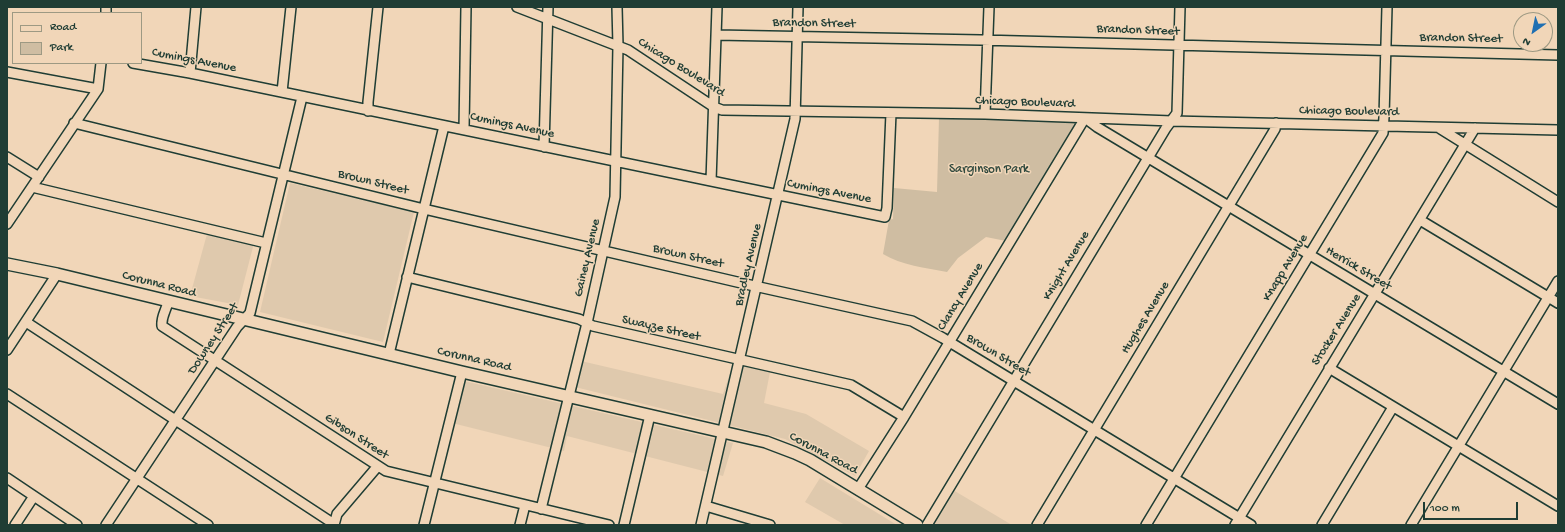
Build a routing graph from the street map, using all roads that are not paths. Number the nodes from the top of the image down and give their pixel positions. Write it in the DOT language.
graph roads {
  1 [pos="196,7"];
  2 [pos="290,7"];
  3 [pos="378,7"];
  4 [pos="466,7"];
  5 [pos="517,7"];
  6 [pos="548,7"];
  7 [pos="617,7"];
  8 [pos="717,7"];
  9 [pos="798,7"];
  10 [pos="989,7"];
  11 [pos="1180,7"];
  12 [pos="1387,7"];
  13 [pos="548,18"];
  14 [pos="716,35"];
  15 [pos="798,36"];
  16 [pos="988,40"];
  17 [pos="1179,45"];
  18 [pos="618,46"];
  19 [pos="1386,50"];
  20 [pos="1558,55"];
  21 [pos="101,64"];
  22 [pos="139,64"];
  23 [pos="7,72"];
  24 [pos="190,73"];
  25 [pos="98,89"];
  26 [pos="282,92"];
  27 [pos="302,97"];
  28 [pos="714,107"];
  29 [pos="368,111"];
  30 [pos="796,111"];
  31 [pos="891,113"];
  32 [pos="985,114"];
  33 [pos="1085,118"];
  34 [pos="1172,121"];
  35 [pos="74,123"];
  36 [pos="1276,123"];
  37 [pos="444,126"];
  38 [pos="1384,126"];
  39 [pos="1438,127"];
  40 [pos="1475,128"];
  41 [pos="464,129"];
  42 [pos="1558,130"];
  43 [pos="1465,145"];
  44 [pos="544,147"];
  45 [pos="7,157"];
  46 [pos="1148,157"];
  47 [pos="616,161"];
  48 [pos="284,174"];
  49 [pos="39,177"];
  50 [pos="711,181"];
  51 [pos="32,187"];
  52 [pos="778,195"];
  53 [pos="1558,202"];
  54 [pos="1229,206"];
  55 [pos="424,209"];
  56 [pos="1420,220"];
  57 [pos="7,224"];
  58 [pos="266,243"];
  59 [pos="603,251"];
  60 [pos="1310,255"];
  61 [pos="7,264"];
  62 [pos="57,274"];
  63 [pos="407,277"];
  64 [pos="1558,281"];
  65 [pos="758,287"];
  66 [pos="1374,294"];
  67 [pos="1548,297"];
  68 [pos="168,302"];
  69 [pos="1558,303"];
  70 [pos="243,319"];
  71 [pos="26,322"];
  72 [pos="586,323"];
  73 [pos="949,342"];
  74 [pos="7,350"];
  75 [pos="389,354"];
  76 [pos="740,360"];
  77 [pos="216,361"];
  78 [pos="1329,368"];
  79 [pos="1503,371"];
  80 [pos="462,372"];
  81 [pos="1014,380"];
  82 [pos="7,394"];
  83 [pos="568,396"];
  84 [pos="1558,404"];
  85 [pos="1393,407"];
  86 [pos="650,415"];
  87 [pos="904,417"];
  88 [pos="176,420"];
  89 [pos="1094,429"];
  90 [pos="723,432"];
  91 [pos="1458,446"];
  92 [pos="377,466"];
  93 [pos="7,478"];
  94 [pos="137,478"];
  95 [pos="1175,478"];
  96 [pos="434,483"];
  97 [pos="858,489"];
  98 [pos="34,496"];
  99 [pos="525,505"];
  100 [pos="706,506"];
  101 [pos="1558,506"];
  102 [pos="541,508"];
  103 [pos="1237,521"];
  104 [pos="1416,523"];
  105 [pos="334,524"];
  106 [pos="15,525"];
  107 [pos="77,525"];
  108 [pos="106,525"];
  109 [pos="208,525"];
  110 [pos="424,525"];
  111 [pos="520,525"];
  112 [pos="609,525"];
  113 [pos="624,525"];
  114 [pos="701,525"];
  115 [pos="770,525"];
  116 [pos="917,525"];
  117 [pos="926,525"];
  118 [pos="1037,525"];
  119 [pos="1146,525"];
  120 [pos="1251,525"];
  121 [pos="1322,525"];
  1 -- 24 [label="street"];
  2 -- 26 [label="street"];
  3 -- 29 [label="street"];
  4 -- 41 [label="street"];
  5 -- 13 [label="street, Chicago Boulevard"];
  6 -- 13 [label="street"];
  7 -- 18 [label="street, Gainey Avenue"];
  8 -- 14 [label="street"];
  9 -- 15 [label="street, Bradley Avenue"];
  10 -- 16 [label="street"];
  11 -- 17 [label="street, Knight Avenue"];
  12 -- 19 [label="street, Knapp Avenue"];
  13 -- 18 [label="street, Chicago Boulevard"];
  13 -- 44 [label="street"];
  14 -- 15 [label="street, Brandon Street"];
  14 -- 28 [label="street"];
  15 -- 16 [label="street, Brandon Street"];
  15 -- 30 [label="street, Bradley Avenue"];
  16 -- 17 [label="street, Brandon Street"];
  16 -- 32 [label="street"];
  17 -- 19 [label="street, Brandon Street"];
  17 -- 34 [label="street, Knight Avenue"];
  18 -- 28 [label="street, Chicago Boulevard"];
  18 -- 47 [label="street, Gainey Avenue"];
  19 -- 20 [label="street, Brandon Street"];
  19 -- 38 [label="street, Knapp Avenue"];
  21 -- 25 [label="street"];
  22 -- 24 [label="street, Cumings Avenue"];
  23 -- 25 [label="street"];
  24 -- 26 [label="street, Cumings Avenue"];
  25 -- 35 [label="street"];
  26 -- 27 [label="street, Cumings Avenue"];
  27 -- 29 [label="street, Cumings Avenue"];
  27 -- 48 [label="street, Downey Street"];
  28 -- 30 [label="street, Chicago Boulevard"];
  28 -- 50 [label="street"];
  29 -- 37 [label="street, Cumings Avenue"];
  30 -- 31 [label="street, Chicago Boulevard"];
  30 -- 52 [label="street, Bradley Avenue"];
  31 -- 32 [label="street, Chicago Boulevard"];
  31 -- 52 [label="street, Cumings Avenue"];
  32 -- 33 [label="street, Chicago Boulevard"];
  33 -- 34 [label="street, Chicago Boulevard"];
  33 -- 46 [label="street, Herrick Street"];
  33 -- 73 [label="street, Clancy Avenue"];
  34 -- 36 [label="street, Chicago Boulevard"];
  34 -- 46 [label="street, Knight Avenue"];
  35 -- 48 [label="street, Brown Street"];
  35 -- 49 [label="street"];
  36 -- 38 [label="street, Chicago Boulevard"];
  36 -- 54 [label="street, Hughes Avenue"];
  37 -- 41 [label="street, Cumings Avenue"];
  37 -- 55 [label="street"];
  38 -- 39 [label="street, Chicago Boulevard"];
  38 -- 60 [label="street, Knapp Avenue"];
  39 -- 40 [label="street, Chicago Boulevard"];
  39 -- 43 [label="street"];
  40 -- 42 [label="street, Chicago Boulevard"];
  40 -- 43 [label="street, Stocker Avenue"];
  41 -- 44 [label="street, Cumings Avenue"];
  43 -- 53 [label="street"];
  43 -- 56 [label="street, Stocker Avenue"];
  44 -- 47 [label="street, Cumings Avenue"];
  45 -- 49 [label="street"];
  46 -- 54 [label="street, Herrick Street"];
  46 -- 81 [label="street, Knight Avenue"];
  47 -- 50 [label="street, Cumings Avenue"];
  47 -- 59 [label="street, Gainey Avenue"];
  48 -- 55 [label="street, Brown Street"];
  48 -- 58 [label="street, Downey Street"];
  49 -- 51 [label="street"];
  50 -- 52 [label="street, Cumings Avenue"];
  51 -- 57 [label="street"];
  51 -- 58 [label="street"];
  52 -- 65 [label="street, Bradley Avenue"];
  54 -- 60 [label="street, Herrick Street"];
  54 -- 89 [label="street, Hughes Avenue"];
  55 -- 59 [label="street, Brown Street"];
  55 -- 63 [label="street"];
  56 -- 66 [label="street, Stocker Avenue"];
  56 -- 67 [label="street"];
  58 -- 70 [label="street, Downey Street"];
  59 -- 65 [label="street, Brown Street"];
  59 -- 72 [label="street, Gainey Avenue"];
  60 -- 66 [label="street, Herrick Street"];
  60 -- 95 [label="street, Knapp Avenue"];
  61 -- 62 [label="main road, Corunna Road"];
  62 -- 68 [label="main road, Corunna Road"];
  62 -- 71 [label="street"];
  63 -- 72 [label="street, Swayze Street"];
  63 -- 75 [label="street"];
  64 -- 67 [label="street"];
  65 -- 73 [label="street, Brown Street"];
  65 -- 76 [label="street, Bradley Avenue"];
  66 -- 78 [label="street, Stocker Avenue"];
  66 -- 79 [label="street, Herrick Street"];
  67 -- 69 [label="street"];
  67 -- 79 [label="street"];
  68 -- 70 [label="main road, Corunna Road"];
  68 -- 77 [label="street, Gibson Street"];
  70 -- 75 [label="main road, Corunna Road"];
  70 -- 77 [label="street, Downey Street"];
  71 -- 74 [label="street"];
  71 -- 88 [label="street"];
  72 -- 76 [label="street, Swayze Street"];
  72 -- 83 [label="street, Gainey Avenue"];
  73 -- 81 [label="street, Brown Street"];
  73 -- 87 [label="street, Clancy Avenue"];
  75 -- 80 [label="main road, Corunna Road"];
  76 -- 87 [label="street, Swayze Street"];
  76 -- 90 [label="street, Bradley Avenue"];
  77 -- 88 [label="street, Downey Street"];
  77 -- 92 [label="street, Gibson Street"];
  78 -- 85 [label="street"];
  78 -- 103 [label="street, Stocker Avenue"];
  79 -- 84 [label="street, Herrick Street"];
  79 -- 91 [label="street"];
  80 -- 83 [label="main road, Corunna Road"];
  80 -- 96 [label="street"];
  81 -- 89 [label="street, Brown Street"];
  81 -- 117 [label="street, Knight Avenue"];
  82 -- 94 [label="street"];
  83 -- 86 [label="main road, Corunna Road"];
  83 -- 102 [label="street, Gainey Avenue"];
  85 -- 91 [label="street"];
  85 -- 121 [label="street"];
  86 -- 90 [label="main road, Corunna Road"];
  86 -- 113 [label="street"];
  87 -- 97 [label="street, Clancy Avenue"];
  88 -- 94 [label="street, Downey Street"];
  88 -- 105 [label="street"];
  89 -- 95 [label="street, Brown Street"];
  89 -- 118 [label="street, Hughes Avenue"];
  90 -- 97 [label="main road, Corunna Road"];
  90 -- 100 [label="street, Bradley Avenue"];
  91 -- 101 [label="street"];
  91 -- 104 [label="street"];
  92 -- 96 [label="street, Gibson Street"];
  92 -- 105 [label="street"];
  93 -- 98 [label="street"];
  94 -- 108 [label="street, Downey Street"];
  94 -- 109 [label="street"];
  95 -- 103 [label="street, Brown Street"];
  95 -- 119 [label="street, Knapp Avenue"];
  96 -- 99 [label="street, Gibson Street"];
  96 -- 110 [label="street"];
  97 -- 116 [label="main road, Corunna Road"];
  98 -- 106 [label="street"];
  98 -- 107 [label="street"];
  99 -- 102 [label="street, Gibson Street"];
  99 -- 111 [label="street"];
  100 -- 114 [label="street, Bradley Avenue"];
  100 -- 115 [label="street"];
  102 -- 112 [label="street, Gibson Street"];
  103 -- 120 [label="street, Brown Street"];
}
